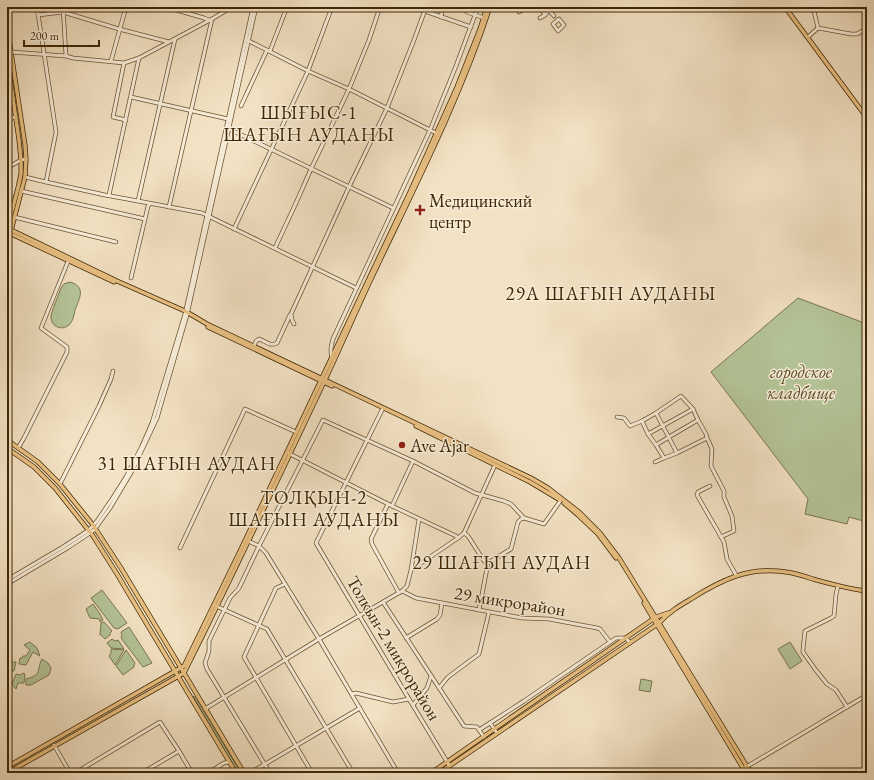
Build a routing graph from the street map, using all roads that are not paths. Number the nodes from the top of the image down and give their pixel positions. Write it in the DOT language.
graph roads {
  1 [pos="37,7"];
  2 [pos="63,7"];
  3 [pos="126,7"];
  4 [pos="166,7"];
  5 [pos="232,7"];
  6 [pos="253,7"];
  7 [pos="256,7"];
  8 [pos="287,7"];
  9 [pos="332,7"];
  10 [pos="380,7"];
  11 [pos="413,7"];
  12 [pos="426,7"];
  13 [pos="443,7"];
  14 [pos="465,7"];
  15 [pos="478,7"];
  16 [pos="487,7"];
  17 [pos="490,7"];
  18 [pos="527,7"];
  19 [pos="540,7"];
  20 [pos="785,7"];
  21 [pos="813,7"];
  22 [pos="547,8"];
  23 [pos="63,12"];
  24 [pos="424,12"];
  25 [pos="519,12"];
  26 [pos="545,14"];
  27 [pos="38,15"];
  28 [pos="475,15"];
  29 [pos="554,16"];
  30 [pos="441,17"];
  31 [pos="485,18"];
  32 [pos="540,18"];
  33 [pos="211,20"];
  34 [pos="7,25"];
  35 [pos="471,27"];
  36 [pos="818,28"];
  37 [pos="867,28"];
  38 [pos="119,29"];
  39 [pos="808,37"];
  40 [pos="175,39"];
  41 [pos="247,40"];
  42 [pos="169,42"];
  43 [pos="269,51"];
  44 [pos="11,52"];
  45 [pos="44,55"];
  46 [pos="66,56"];
  47 [pos="7,57"];
  48 [pos="139,58"];
  49 [pos="111,62"];
  50 [pos="124,63"];
  51 [pos="308,71"];
  52 [pos="14,74"];
  53 [pos="8,76"];
  54 [pos="349,89"];
  55 [pos="131,97"];
  56 [pos="160,104"];
  57 [pos="241,106"];
  58 [pos="387,108"];
  59 [pos="192,110"];
  60 [pos="16,116"];
  61 [pos="867,118"];
  62 [pos="229,119"];
  63 [pos="126,120"];
  64 [pos="7,121"];
  65 [pos="227,128"];
  66 [pos="430,130"];
  67 [pos="438,134"];
  68 [pos="271,150"];
  69 [pos="24,159"];
  70 [pos="7,168"];
  71 [pos="311,169"];
  72 [pos="25,177"];
  73 [pos="46,182"];
  74 [pos="349,187"];
  75 [pos="22,191"];
  76 [pos="109,195"];
  77 [pos="138,201"];
  78 [pos="150,204"];
  79 [pos="169,207"];
  80 [pos="393,208"];
  81 [pos="208,216"];
  82 [pos="14,217"];
  83 [pos="145,219"];
  84 [pos="234,229"];
  85 [pos="8,230"];
  86 [pos="116,242"];
  87 [pos="7,246"];
  88 [pos="274,248"];
  89 [pos="69,259"];
  90 [pos="313,266"];
  91 [pos="131,278"];
  92 [pos="356,288"];
  93 [pos="186,313"];
  94 [pos="291,314"];
  95 [pos="294,324"];
  96 [pos="254,346"];
  97 [pos="332,359"];
  98 [pos="113,371"];
  99 [pos="322,380"];
  100 [pos="383,409"];
  101 [pos="692,409"];
  102 [pos="656,412"];
  103 [pos="617,417"];
  104 [pos="698,420"];
  105 [pos="642,421"];
  106 [pos="663,426"];
  107 [pos="298,432"];
  108 [pos="648,434"];
  109 [pos="669,437"];
  110 [pos="707,438"];
  111 [pos="7,440"];
  112 [pos="367,440"];
  113 [pos="656,445"];
  114 [pos="7,448"];
  115 [pos="18,448"];
  116 [pos="288,453"];
  117 [pos="677,454"];
  118 [pos="664,458"];
  119 [pos="302,461"];
  120 [pos="413,461"];
  121 [pos="655,462"];
  122 [pos="496,463"];
  123 [pos="346,483"];
  124 [pos="60,484"];
  125 [pos="710,486"];
  126 [pos="55,488"];
  127 [pos="482,495"];
  128 [pos="561,500"];
  129 [pos="388,504"];
  130 [pos="263,505"];
  131 [pos="392,506"];
  132 [pos="419,518"];
  133 [pos="524,518"];
  134 [pos="94,527"];
  135 [pos="90,532"];
  136 [pos="464,533"];
  137 [pos="721,537"];
  138 [pos="458,538"];
  139 [pos="248,541"];
  140 [pos="259,546"];
  141 [pos="180,548"];
  142 [pos="488,563"];
  143 [pos="411,570"];
  144 [pos="736,575"];
  145 [pos="7,580"];
  146 [pos="7,584"];
  147 [pos="285,584"];
  148 [pos="838,586"];
  149 [pos="402,590"];
  150 [pos="867,590"];
  151 [pos="399,593"];
  152 [pos="383,602"];
  153 [pos="442,603"];
  154 [pos="215,606"];
  155 [pos="224,610"];
  156 [pos="479,610"];
  157 [pos="488,612"];
  158 [pos="669,613"];
  159 [pos="360,616"];
  160 [pos="655,618"];
  161 [pos="658,623"];
  162 [pos="259,625"];
  163 [pos="406,638"];
  164 [pos="626,638"];
  165 [pos="319,639"];
  166 [pos="610,642"];
  167 [pos="630,643"];
  168 [pos="286,660"];
  169 [pos="181,668"];
  170 [pos="175,671"];
  171 [pos="184,673"];
  172 [pos="178,676"];
  173 [pos="431,676"];
  174 [pos="256,678"];
  175 [pos="439,688"];
  176 [pos="195,693"];
  177 [pos="352,694"];
  178 [pos="867,695"];
  179 [pos="190,696"];
  180 [pos="224,696"];
  181 [pos="409,699"];
  182 [pos="412,705"];
  183 [pos="847,707"];
  184 [pos="360,708"];
  185 [pos="205,709"];
  186 [pos="490,723"];
  187 [pos="327,728"];
  188 [pos="479,730"];
  189 [pos="496,731"];
  190 [pos="484,737"];
  191 [pos="54,745"];
  192 [pos="296,746"];
  193 [pos="179,751"];
  194 [pos="229,762"];
  195 [pos="264,764"];
  196 [pos="448,764"];
  197 [pos="747,766"];
  198 [pos="7,767"];
  199 [pos="743,769"];
  200 [pos="7,773"];
  201 [pos="70,773"];
  202 [pos="75,773"];
  203 [pos="142,773"];
  204 [pos="192,773"];
  205 [pos="208,773"];
  206 [pos="236,773"];
  207 [pos="244,773"];
  208 [pos="250,773"];
  209 [pos="270,773"];
  210 [pos="312,773"];
  211 [pos="353,773"];
  212 [pos="398,773"];
  213 [pos="431,773"];
  214 [pos="439,773"];
  215 [pos="736,773"];
  216 [pos="746,773"];
  217 [pos="751,773"];
  1 -- 27 [label="street"];
  2 -- 23 [label="street"];
  3 -- 38 [label="street"];
  4 -- 33 [label="street"];
  5 -- 33 [label="street"];
  6 -- 41 [label="street"];
  7 -- 41 [label="street"];
  8 -- 43 [label="street"];
  9 -- 51 [label="street"];
  10 -- 54 [label="street"];
  11 -- 24 [label="street"];
  12 -- 24 [label="street"];
  13 -- 30 [label="street"];
  14 -- 28 [label="street"];
  15 -- 28 [label="street"];
  16 -- 31 [label="main road"];
  17 -- 31 [label="main road"];
  18 -- 25 [label="street"];
  19 -- 26 [label="street"];
  20 -- 39 [label="main road"];
  21 -- 36 [label="street"];
  22 -- 26 [label="street"];
  22 -- 29 [label="street"];
  23 -- 27 [label="street"];
  23 -- 38 [label="street"];
  23 -- 46 [label="street"];
  24 -- 30 [label="street"];
  24 -- 58 [label="street"];
  26 -- 32 [label="street"];
  27 -- 45 [label="street"];
  28 -- 31 [label="street"];
  28 -- 35 [label="street"];
  30 -- 35 [label="street"];
  31 -- 67 [label="main road"];
  33 -- 40 [label="street"];
  33 -- 59 [label="street"];
  34 -- 44 [label="main road"];
  35 -- 66 [label="street"];
  36 -- 37 [label="street"];
  36 -- 39 [label="street"];
  38 -- 42 [label="street"];
  38 -- 49 [label="street"];
  39 -- 61 [label="main road"];
  40 -- 42 [label="street"];
  40 -- 56 [label="street"];
  41 -- 43 [label="street"];
  41 -- 62 [label="street"];
  42 -- 48 [label="street"];
  43 -- 51 [label="street"];
  43 -- 57 [label="street"];
  44 -- 45 [label="street"];
  44 -- 52 [label="main road"];
  45 -- 46 [label="street"];
  45 -- 73 [label="street"];
  46 -- 49 [label="street"];
  47 -- 53 [label="main road"];
  48 -- 50 [label="street"];
  48 -- 55 [label="street"];
  49 -- 50 [label="street"];
  50 -- 63 [label="street"];
  51 -- 54 [label="street"];
  51 -- 68 [label="street"];
  52 -- 53 [label="street"];
  52 -- 69 [label="main road"];
  53 -- 60 [label="main road"];
  54 -- 58 [label="street"];
  54 -- 71 [label="street"];
  55 -- 56 [label="street"];
  55 -- 63 [label="street"];
  56 -- 59 [label="street"];
  56 -- 77 [label="street"];
  58 -- 66 [label="street"];
  58 -- 74 [label="street"];
  59 -- 62 [label="street"];
  59 -- 79 [label="street"];
  60 -- 64 [label="street"];
  60 -- 69 [label="main road"];
  62 -- 65 [label="street"];
  63 -- 76 [label="street"];
  65 -- 68 [label="street"];
  65 -- 81 [label="street"];
  66 -- 67 [label="street"];
  66 -- 80 [label="street"];
  67 -- 97 [label="main road"];
  68 -- 71 [label="street"];
  68 -- 84 [label="street"];
  69 -- 70 [label="street"];
  69 -- 72 [label="main road"];
  69 -- 85 [label="main road"];
  71 -- 74 [label="street"];
  71 -- 88 [label="street"];
  72 -- 73 [label="street"];
  72 -- 75 [label="main road"];
  73 -- 76 [label="street"];
  74 -- 80 [label="street"];
  74 -- 90 [label="street"];
  75 -- 82 [label="main road"];
  75 -- 83 [label="street"];
  76 -- 77 [label="street"];
  77 -- 78 [label="street"];
  78 -- 79 [label="street"];
  78 -- 83 [label="street"];
  79 -- 81 [label="street"];
  80 -- 92 [label="street"];
  81 -- 84 [label="street"];
  81 -- 93 [label="street"];
  82 -- 85 [label="main road"];
  82 -- 86 [label="street"];
  83 -- 91 [label="street"];
  84 -- 88 [label="street"];
  85 -- 87 [label="main road"];
  85 -- 89 [label="main road"];
  88 -- 90 [label="street"];
  89 -- 93 [label="main road"];
  89 -- 115 [label="street"];
  90 -- 92 [label="street"];
  90 -- 94 [label="street"];
  92 -- 97 [label="street"];
  93 -- 96 [label="main road"];
  93 -- 99 [label="main road"];
  93 -- 134 [label="street"];
  94 -- 95 [label="street"];
  94 -- 96 [label="street"];
  96 -- 99 [label="main road"];
  97 -- 99 [label="main road"];
  98 -- 124 [label="street"];
  99 -- 100 [label="main road"];
  99 -- 107 [label="main road"];
  100 -- 112 [label="street"];
  100 -- 122 [label="main road"];
  101 -- 102 [label="street"];
  101 -- 104 [label="street"];
  101 -- 106 [label="street"];
  102 -- 105 [label="street"];
  102 -- 106 [label="street"];
  103 -- 105 [label="street"];
  104 -- 109 [label="street"];
  104 -- 110 [label="street"];
  105 -- 108 [label="street"];
  106 -- 108 [label="street"];
  106 -- 109 [label="street"];
  107 -- 116 [label="main road"];
  107 -- 141 [label="street"];
  108 -- 113 [label="street"];
  109 -- 113 [label="street"];
  109 -- 117 [label="street"];
  110 -- 117 [label="street"];
  110 -- 137 [label="street"];
  111 -- 115 [label="main road"];
  112 -- 119 [label="street"];
  112 -- 120 [label="street"];
  112 -- 123 [label="street"];
  113 -- 118 [label="street"];
  114 -- 126 [label="main road"];
  115 -- 124 [label="main road"];
  116 -- 119 [label="street"];
  116 -- 130 [label="main road"];
  117 -- 118 [label="street"];
  118 -- 121 [label="street"];
  119 -- 123 [label="street"];
  119 -- 140 [label="street"];
  120 -- 127 [label="street"];
  120 -- 131 [label="street"];
  122 -- 127 [label="street"];
  122 -- 128 [label="main road"];
  123 -- 129 [label="street"];
  123 -- 159 [label="street, Толкын-2 микрорайон"];
  124 -- 126 [label="main road"];
  124 -- 134 [label="main road"];
  125 -- 137 [label="street"];
  126 -- 135 [label="main road"];
  127 -- 133 [label="street"];
  127 -- 136 [label="street"];
  128 -- 133 [label="street"];
  128 -- 160 [label="main road"];
  129 -- 131 [label="street"];
  129 -- 151 [label="street"];
  130 -- 139 [label="main road"];
  130 -- 154 [label="main road"];
  131 -- 132 [label="street"];
  132 -- 138 [label="street"];
  132 -- 143 [label="street"];
  133 -- 142 [label="street"];
  134 -- 135 [label="street"];
  134 -- 169 [label="main road"];
  135 -- 145 [label="street"];
  135 -- 146 [label="street"];
  135 -- 170 [label="main road"];
  136 -- 138 [label="street"];
  136 -- 142 [label="street"];
  137 -- 144 [label="street"];
  138 -- 143 [label="street"];
  139 -- 140 [label="street"];
  139 -- 154 [label="main road"];
  140 -- 147 [label="street"];
  140 -- 155 [label="street"];
  142 -- 156 [label="street"];
  143 -- 149 [label="street"];
  144 -- 148 [label="main road"];
  144 -- 158 [label="main road"];
  147 -- 162 [label="street"];
  147 -- 165 [label="street"];
  148 -- 150 [label="main road"];
  148 -- 183 [label="street"];
  149 -- 151 [label="street"];
  149 -- 153 [label="street, 29 микрорайон"];
  151 -- 152 [label="street"];
  152 -- 159 [label="street"];
  152 -- 163 [label="street"];
  153 -- 156 [label="street, 29 микрорайон"];
  153 -- 163 [label="street"];
  154 -- 155 [label="street"];
  154 -- 169 [label="main road"];
  154 -- 171 [label="main road"];
  155 -- 162 [label="street"];
  155 -- 180 [label="street"];
  156 -- 157 [label="street, 29 микрорайон"];
  157 -- 166 [label="street, 29 микрорайон"];
  157 -- 175 [label="street"];
  158 -- 160 [label="main road"];
  158 -- 161 [label="main road"];
  159 -- 165 [label="street"];
  159 -- 181 [label="street, Толкын-2 микрорайон"];
  160 -- 161 [label="main road"];
  160 -- 164 [label="main road"];
  161 -- 167 [label="main road"];
  161 -- 197 [label="main road"];
  161 -- 199 [label="main road"];
  162 -- 168 [label="street"];
  162 -- 174 [label="street"];
  163 -- 173 [label="street"];
  164 -- 166 [label="street"];
  164 -- 167 [label="street"];
  164 -- 189 [label="main road"];
  165 -- 168 [label="street"];
  165 -- 177 [label="street"];
  166 -- 186 [label="street"];
  167 -- 189 [label="main road"];
  168 -- 174 [label="street"];
  168 -- 187 [label="street"];
  169 -- 170 [label="main road"];
  169 -- 171 [label="main road"];
  170 -- 172 [label="main road"];
  170 -- 198 [label="main road"];
  171 -- 172 [label="main road"];
  171 -- 176 [label="main road"];
  172 -- 179 [label="main road"];
  172 -- 191 [label="main road"];
  173 -- 175 [label="street"];
  173 -- 182 [label="street"];
  174 -- 180 [label="street"];
  174 -- 192 [label="street"];
  175 -- 188 [label="street"];
  176 -- 179 [label="main road"];
  176 -- 185 [label="main road"];
  177 -- 181 [label="street"];
  177 -- 184 [label="street"];
  178 -- 183 [label="street"];
  179 -- 194 [label="main road"];
  180 -- 185 [label="street"];
  180 -- 195 [label="street"];
  181 -- 182 [label="street, Толкын-2 микрорайон"];
  182 -- 196 [label="street, Толкын-2 микрорайон"];
  183 -- 197 [label="street"];
  184 -- 187 [label="street"];
  184 -- 212 [label="street"];
  185 -- 207 [label="main road"];
  186 -- 188 [label="street"];
  186 -- 189 [label="street"];
  187 -- 192 [label="street"];
  187 -- 211 [label="street"];
  188 -- 190 [label="street"];
  189 -- 190 [label="main road"];
  189 -- 196 [label="main road"];
  190 -- 196 [label="main road"];
  191 -- 200 [label="main road"];
  191 -- 201 [label="street"];
  192 -- 195 [label="street"];
  192 -- 210 [label="street"];
  193 -- 202 [label="street"];
  193 -- 203 [label="street"];
  193 -- 204 [label="street"];
  194 -- 205 [label="street"];
  194 -- 206 [label="main road"];
  195 -- 208 [label="street"];
  195 -- 209 [label="street"];
  196 -- 213 [label="main road"];
  196 -- 214 [label="main road"];
  197 -- 199 [label="street"];
  197 -- 217 [label="main road"];
  199 -- 215 [label="street"];
  199 -- 216 [label="main road"];
}
